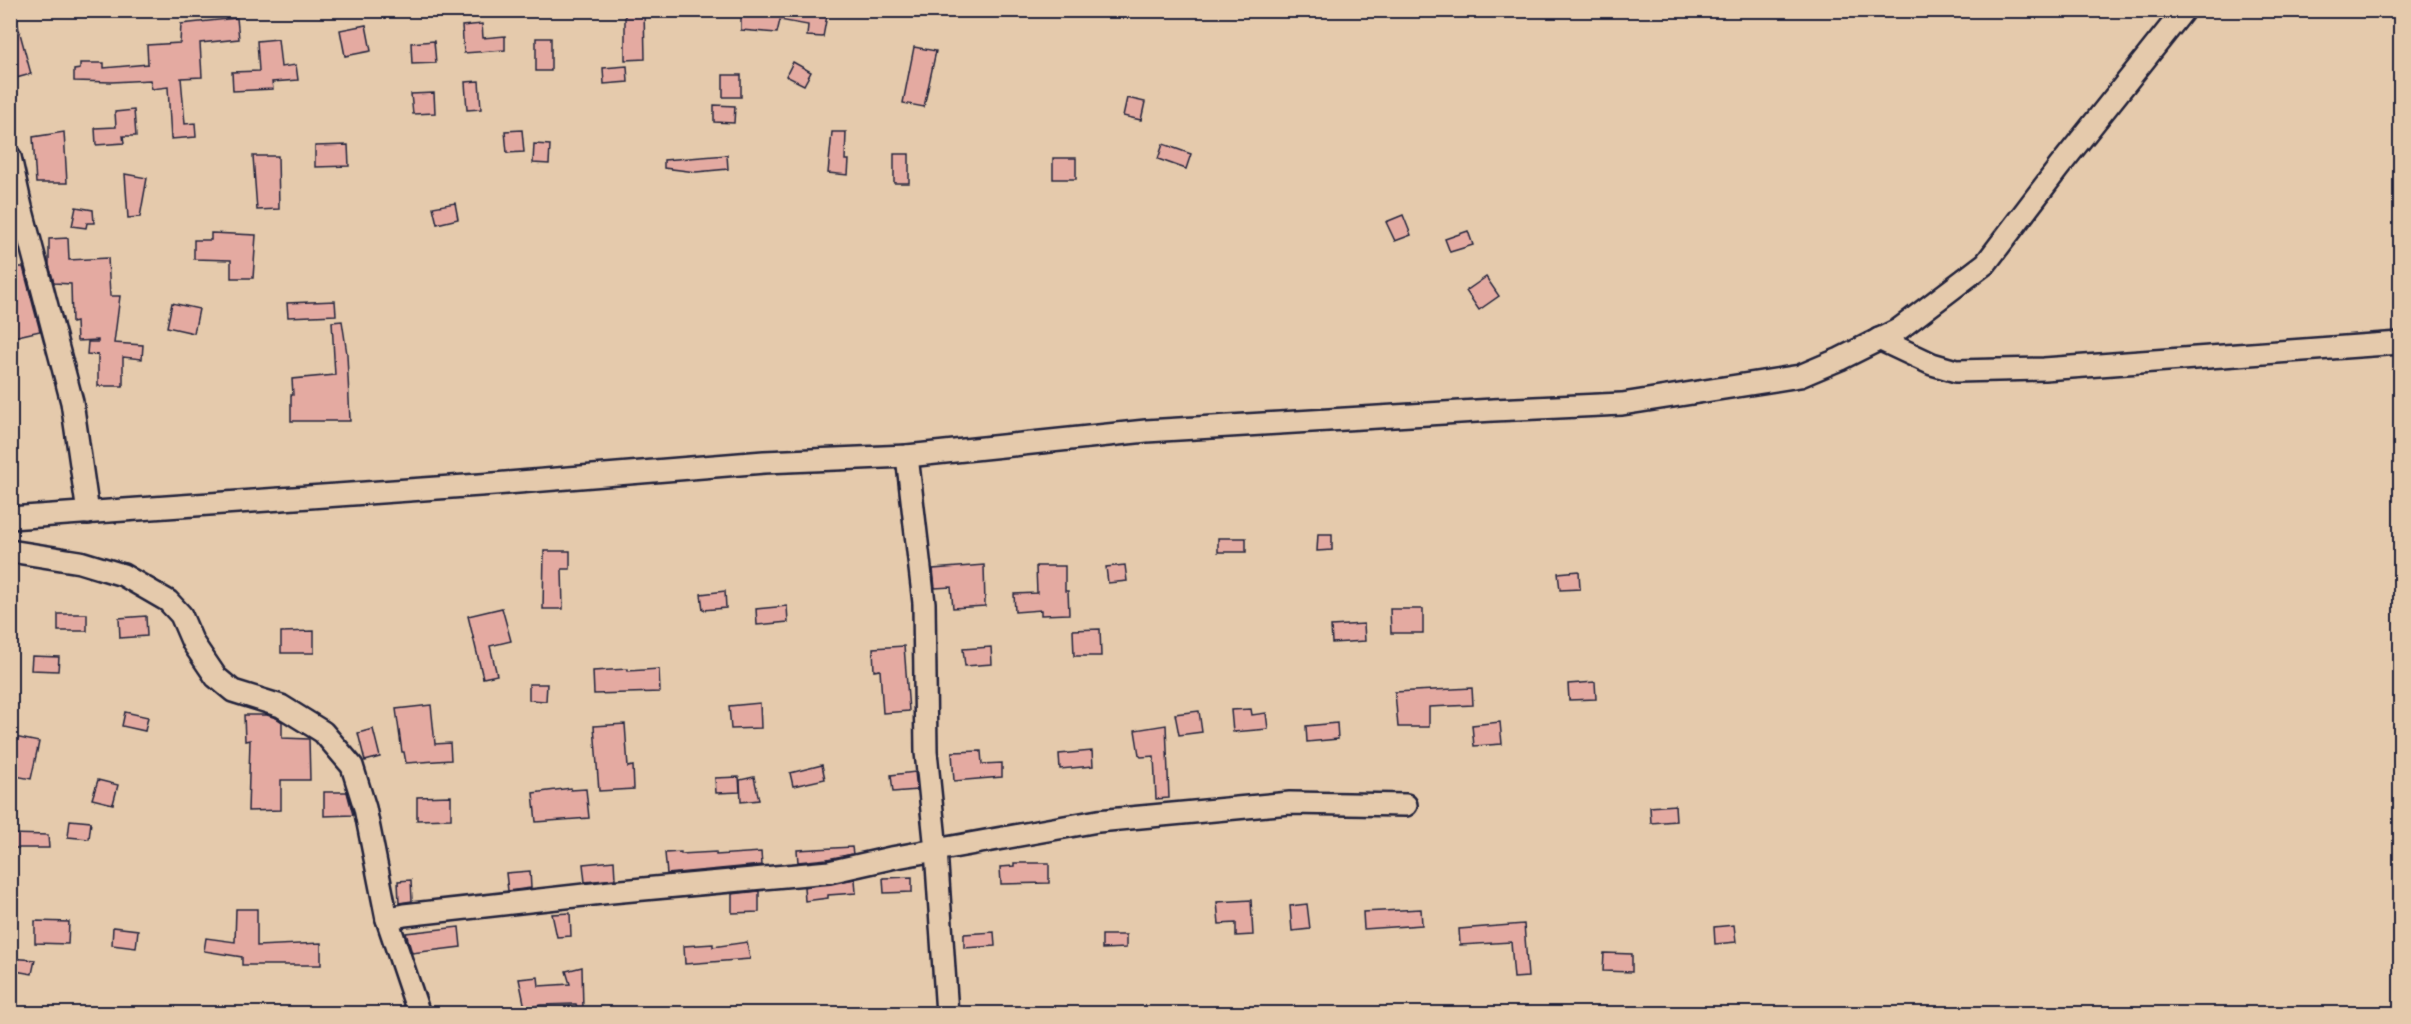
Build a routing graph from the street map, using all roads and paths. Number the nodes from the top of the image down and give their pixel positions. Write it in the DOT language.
graph roads {
  1 [pos="2184,10"];
  2 [pos="10,157"];
  3 [pos="1879,339"];
  4 [pos="2400,343"];
  5 [pos="908,456"];
  6 [pos="88,513"];
  7 [pos="10,518"];
  8 [pos="10,551"];
  9 [pos="1406,805"];
  10 [pos="936,850"];
  11 [pos="387,919"];
  12 [pos="419,1014"];
  13 [pos="947,1014"];
  1 -- 3 [label="street"];
  2 -- 6 [label="street"];
  3 -- 4 [label="street"];
  3 -- 5 [label="street"];
  5 -- 6 [label="street"];
  5 -- 10 [label="street"];
  6 -- 7 [label="street"];
  8 -- 11 [label="street"];
  9 -- 10 [label="street"];
  10 -- 11 [label="street"];
  10 -- 13 [label="street"];
  11 -- 12 [label="street"];
}
